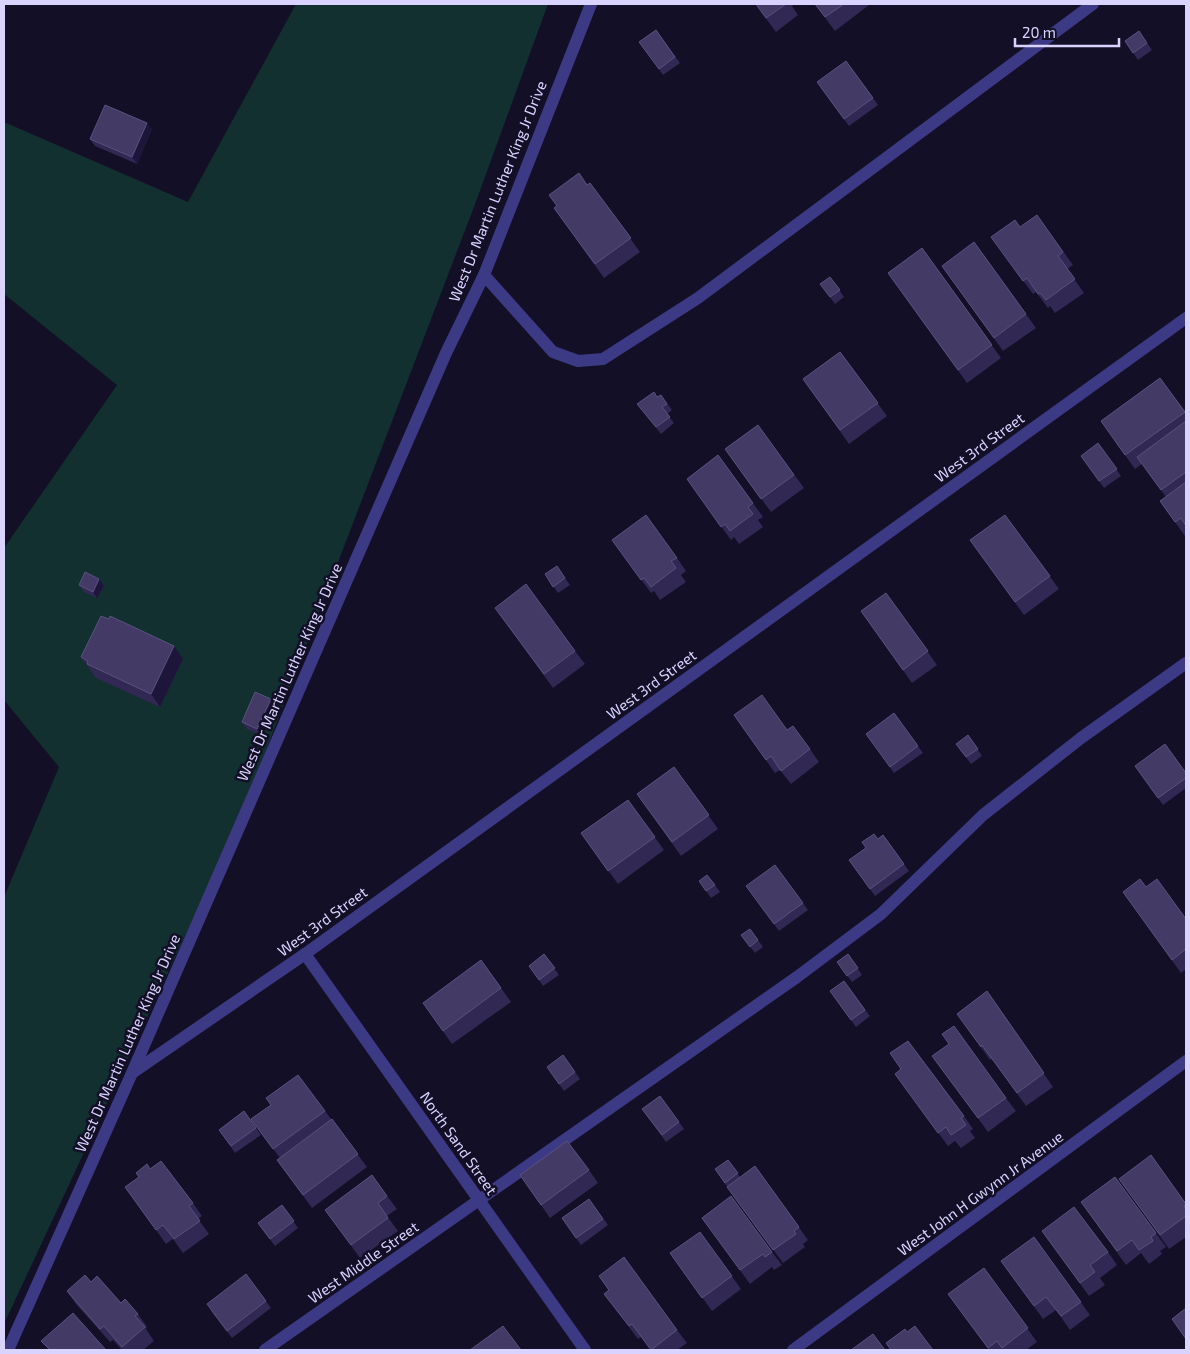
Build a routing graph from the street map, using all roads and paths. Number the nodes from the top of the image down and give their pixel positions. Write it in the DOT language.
graph roads {
  1 [pos="590,4"];
  2 [pos="1093,4"];
  3 [pos="484,275"];
  4 [pos="1185,321"];
  5 [pos="1186,663"];
  6 [pos="306,954"];
  7 [pos="1186,1061"];
  8 [pos="132,1073"];
  9 [pos="479,1200"];
  10 [pos="8,1350"];
  11 [pos="265,1350"];
  12 [pos="585,1350"];
  13 [pos="793,1350"];
  1 -- 3 [label="street, West Dr Martin Luther King Jr Drive"];
  2 -- 3 [label="street"];
  3 -- 8 [label="street, West Dr Martin Luther King Jr Drive"];
  4 -- 6 [label="street, West 3rd Street"];
  5 -- 9 [label="street, West Middle Street"];
  6 -- 8 [label="street, West 3rd Street"];
  6 -- 9 [label="street, North Sand Street"];
  7 -- 13 [label="street, West John H Gwynn Jr Avenue"];
  8 -- 10 [label="street, West Dr Martin Luther King Jr Drive"];
  9 -- 11 [label="street, West Middle Street"];
  9 -- 12 [label="street, North Sand Street"];
}
